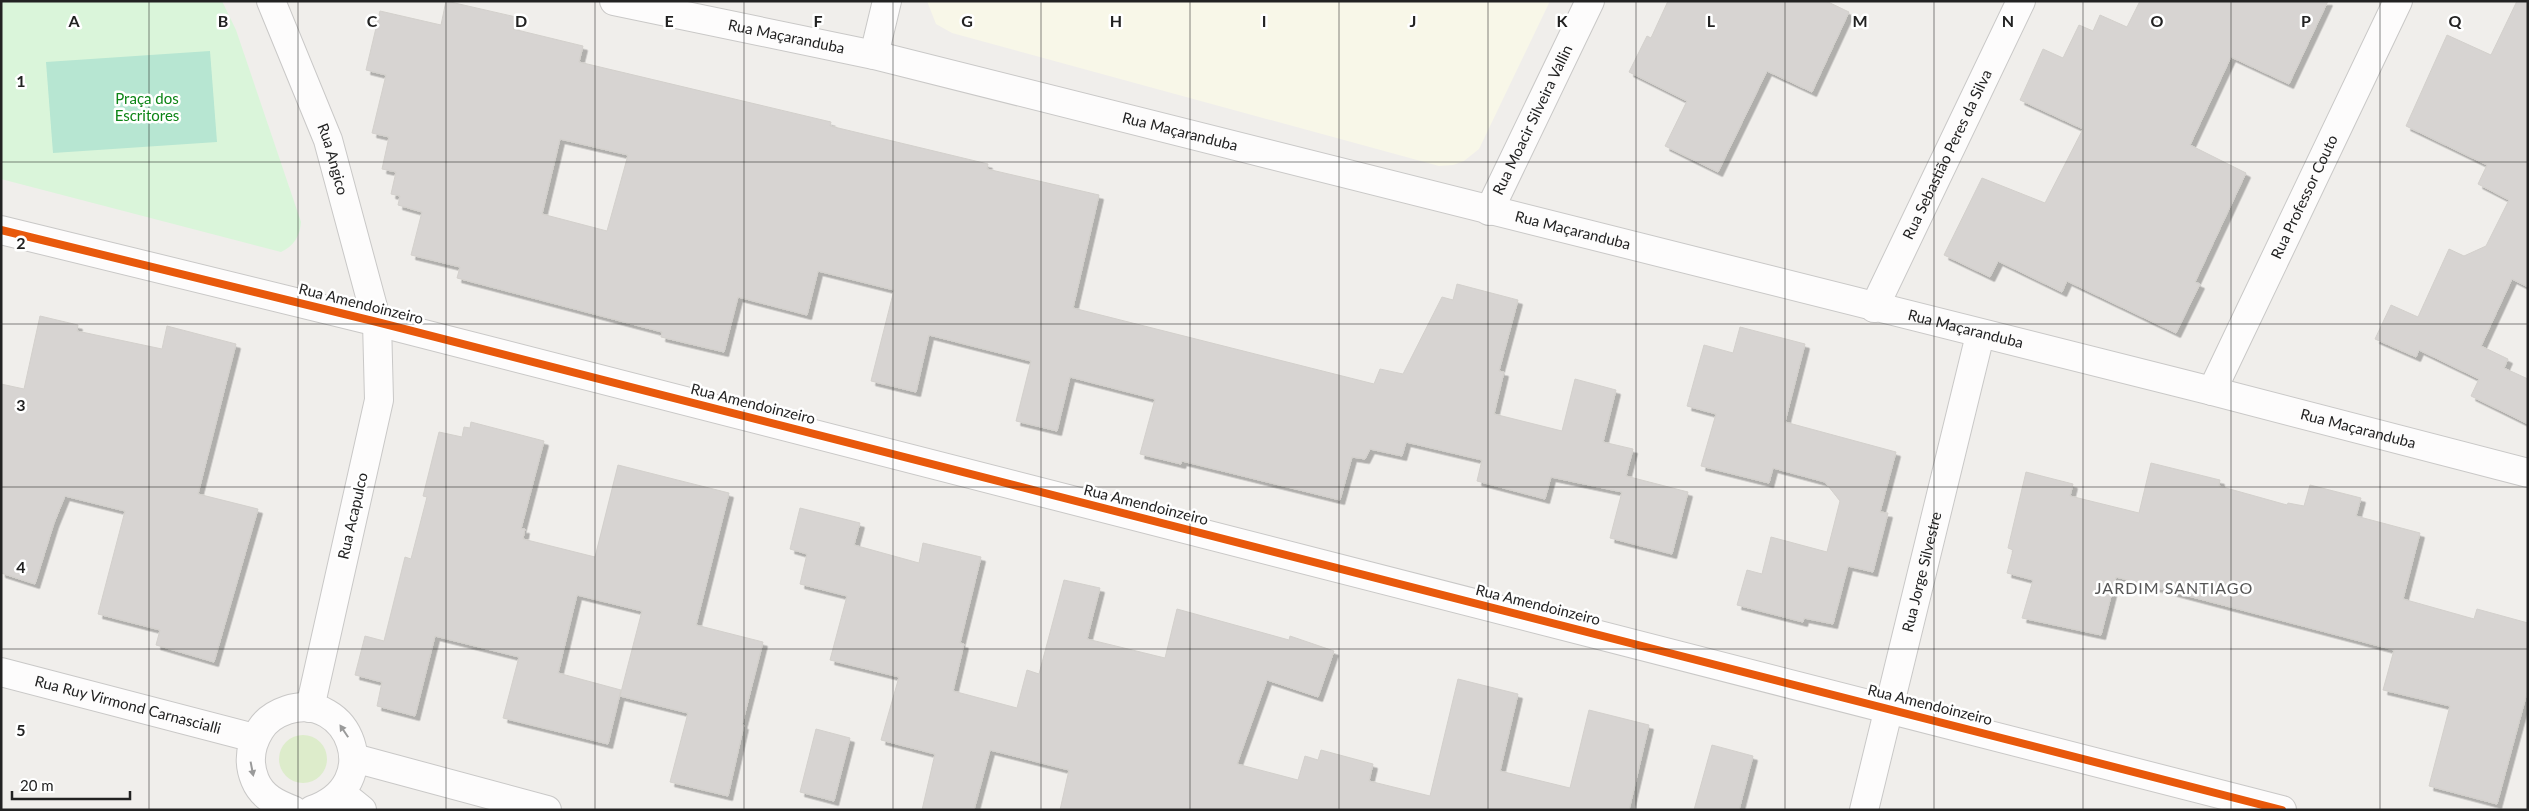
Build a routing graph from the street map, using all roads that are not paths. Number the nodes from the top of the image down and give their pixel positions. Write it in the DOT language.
graph roads {
  1 [pos="271,1"];
  2 [pos="614,1"];
  3 [pos="887,1"];
  4 [pos="1590,1"];
  5 [pos="2020,1"];
  6 [pos="2398,1"];
  7 [pos="701,11"];
  8 [pos="874,55"];
  9 [pos="1490,211"];
  10 [pos="1,230"];
  11 [pos="1874,308"];
  12 [pos="377,322"];
  13 [pos="1980,335"];
  14 [pos="2212,392"];
  15 [pos="2528,474"];
  16 [pos="1,672"];
  17 [pos="310,708"];
  18 [pos="1888,709"];
  19 [pos="254,738"];
  20 [pos="354,758"];
  21 [pos="341,793"];
  22 [pos="281,808"];
  23 [pos="312,810"];
  24 [pos="362,810"];
  25 [pos="547,810"];
  26 [pos="1864,810"];
  27 [pos="2282,810"];
  1 -- 12 [label="street, Rua Angico"];
  2 -- 7 [label="street, Rua Maçaranduba"];
  3 -- 8 [label="street"];
  4 -- 9 [label="street, Rua Moacir Silveira Vallin"];
  5 -- 11 [label="street, Rua Sebastião Peres da Silva"];
  6 -- 14 [label="street, Rua Professor Couto"];
  7 -- 8 [label="street, Rua Maçaranduba"];
  8 -- 9 [label="street, Rua Maçaranduba"];
  9 -- 11 [label="street, Rua Maçaranduba"];
  10 -- 12 [label="street, Rua Amendoinzeiro"];
  11 -- 13 [label="street, Rua Maçaranduba"];
  12 -- 17 [label="street, Rua Acapulco"];
  12 -- 18 [label="street, Rua Amendoinzeiro"];
  13 -- 14 [label="street, Rua Maçaranduba"];
  13 -- 18 [label="street, Rua Jorge Silvestre"];
  14 -- 15 [label="street, Rua Maçaranduba"];
  16 -- 19 [label="street, Rua Ruy Virmond Carnascialli"];
  17 -- 19 [label="street"];
  20 -- 17 [label="street, one-way"];
  18 -- 26 [label="street, Rua Jorge Silvestre"];
  18 -- 27 [label="street, Rua Amendoinzeiro"];
  19 -- 22 [label="street, one-way"];
  20 -- 21 [label="street"];
  20 -- 25 [label="street"];
  21 -- 23 [label="street"];
  21 -- 24 [label="street"];
}
